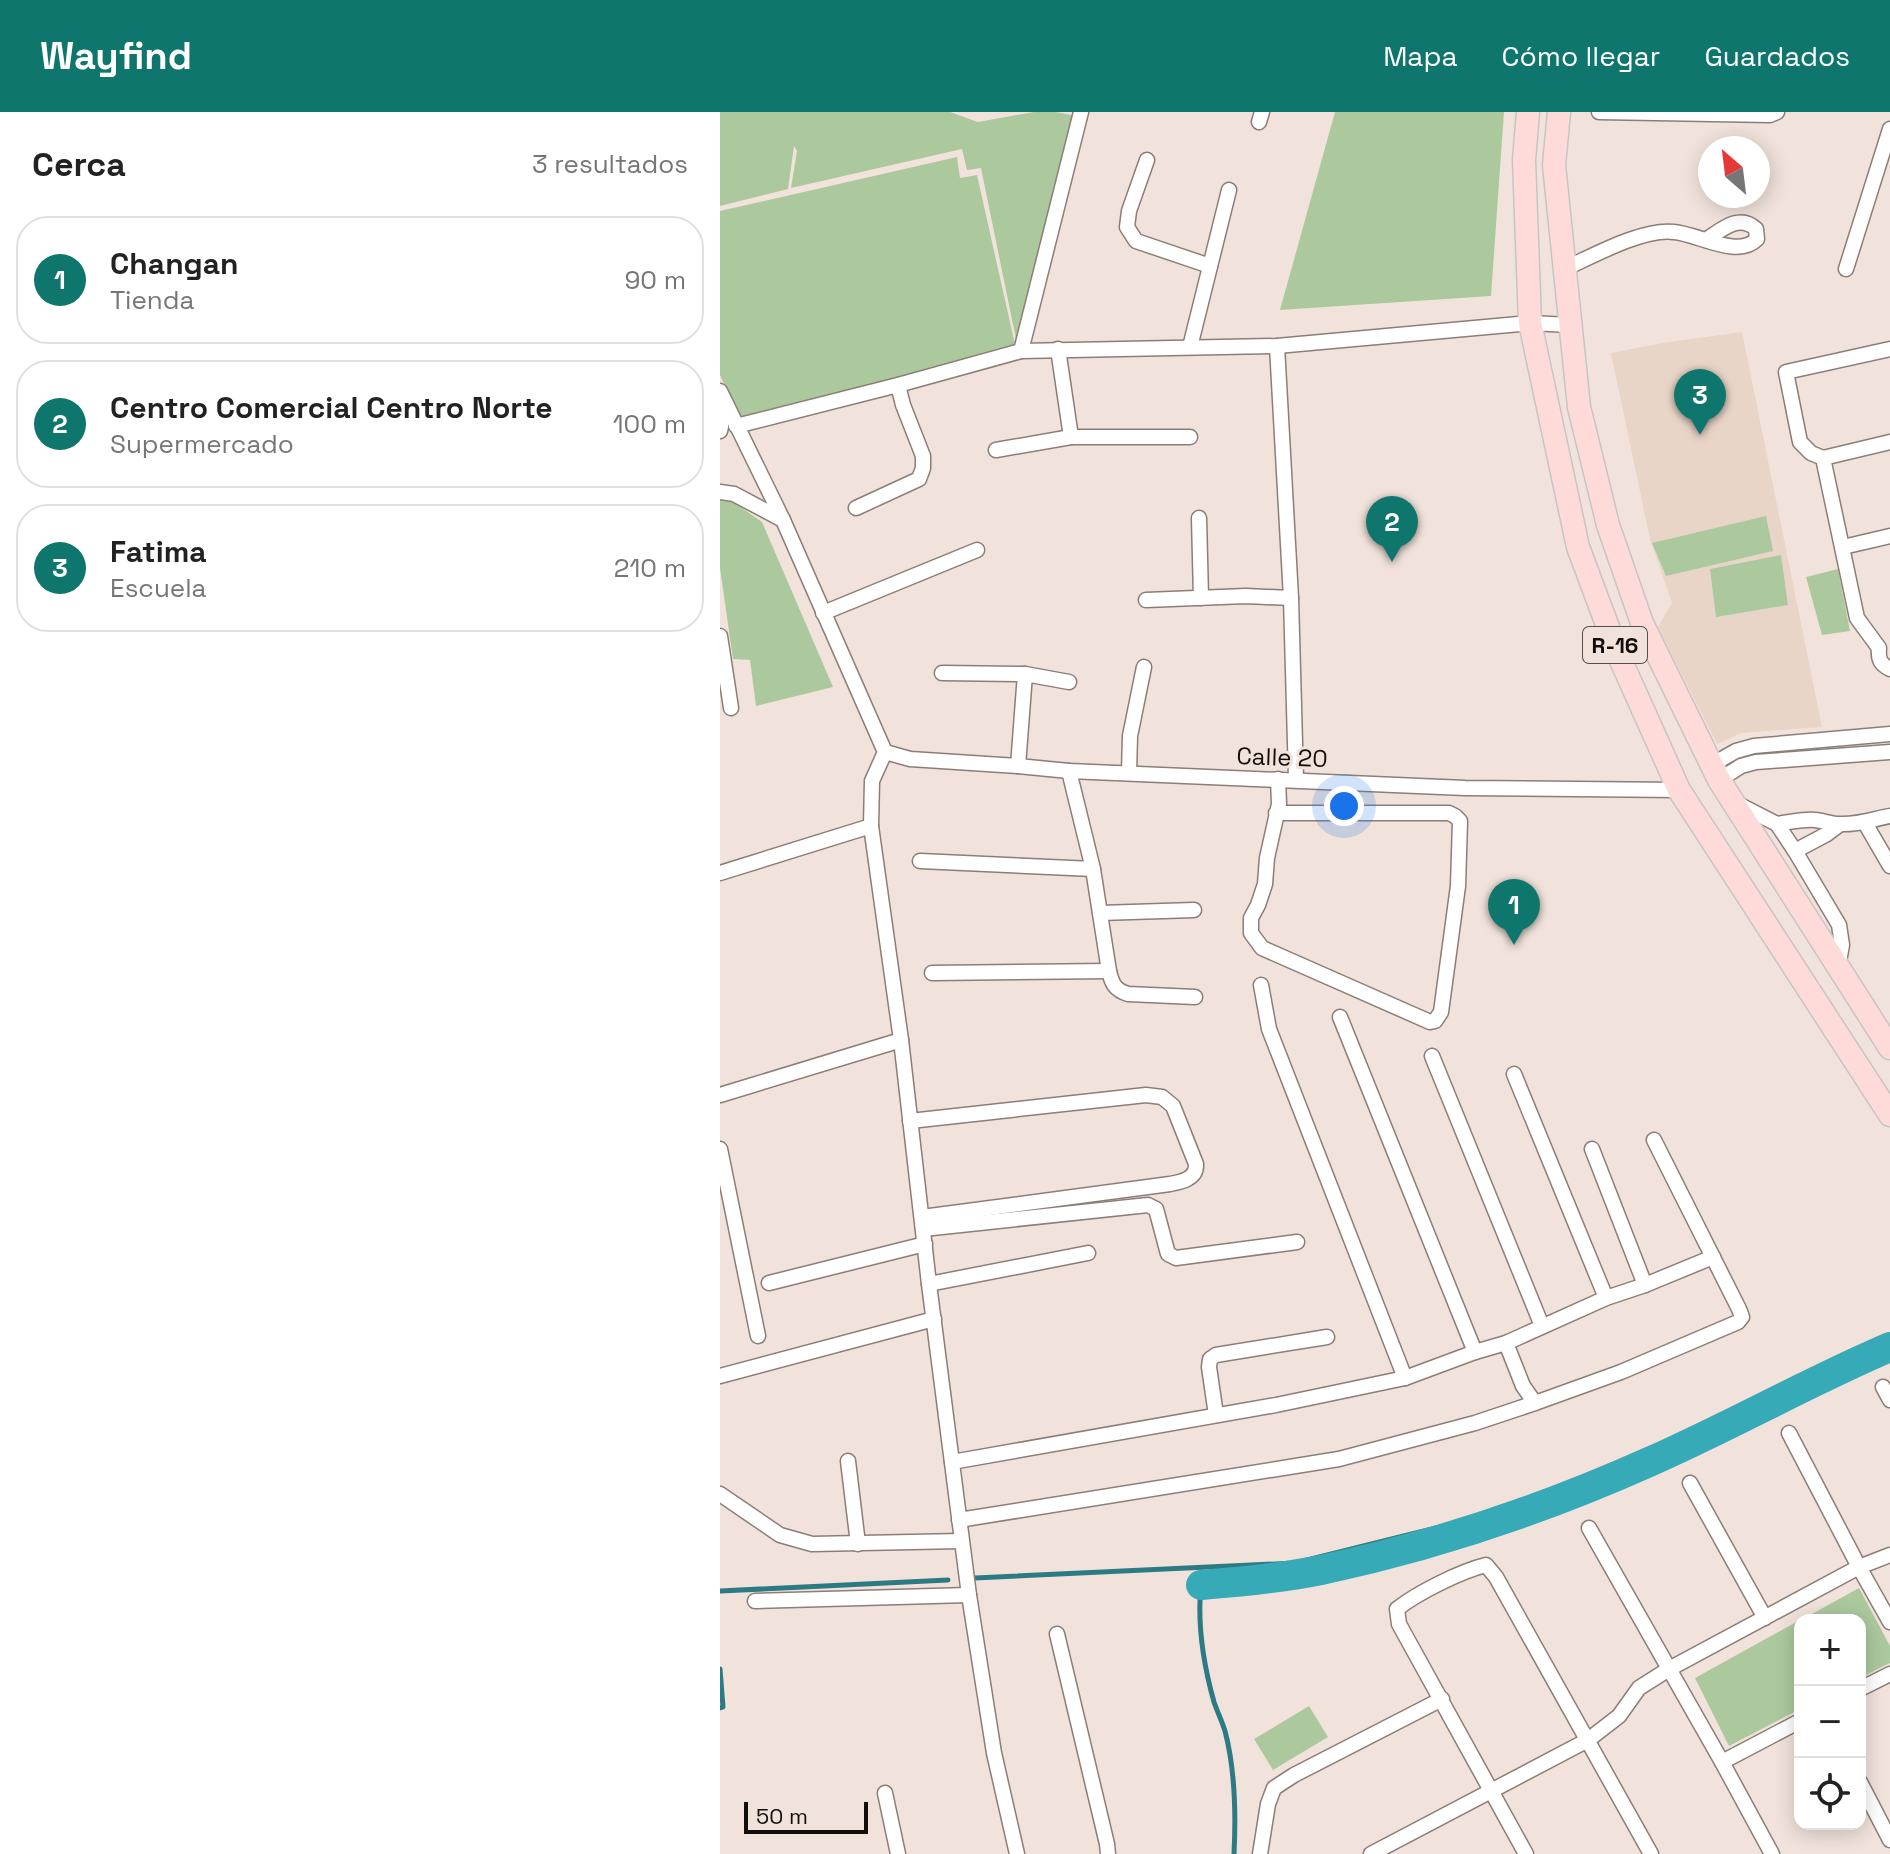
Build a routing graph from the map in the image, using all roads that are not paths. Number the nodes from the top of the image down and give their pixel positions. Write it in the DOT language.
graph roads {
  1 [pos="1081,112"];
  2 [pos="1528,112"];
  3 [pos="1559,112"];
  4 [pos="1599,112"];
  5 [pos="1777,112"];
  6 [pos="1890,129"];
  7 [pos="1147,160"];
  8 [pos="1229,190"];
  9 [pos="1706,240"];
  10 [pos="1210,266"];
  11 [pos="1564,269"];
  12 [pos="1846,269"];
  13 [pos="1530,323"];
  14 [pos="1570,325"];
  15 [pos="1277,346"];
  16 [pos="1190,347"];
  17 [pos="1058,349"];
  18 [pos="1890,349"];
  19 [pos="1021,351"];
  20 [pos="898,385"];
  21 [pos="723,398"];
  22 [pos="736,426"];
  23 [pos="720,431"];
  24 [pos="1071,437"];
  25 [pos="1190,437"];
  26 [pos="1890,442"];
  27 [pos="996,450"];
  28 [pos="1823,458"];
  29 [pos="720,492"];
  30 [pos="856,508"];
  31 [pos="1199,518"];
  32 [pos="783,520"];
  33 [pos="1890,536"];
  34 [pos="1843,547"];
  35 [pos="977,550"];
  36 [pos="1201,598"];
  37 [pos="1291,598"];
  38 [pos="1146,600"];
  39 [pos="823,613"];
  40 [pos="720,636"];
  41 [pos="1885,644"];
  42 [pos="1144,667"];
  43 [pos="1890,669"];
  44 [pos="942,673"];
  45 [pos="1025,674"];
  46 [pos="1069,682"];
  47 [pos="731,708"];
  48 [pos="1889,744"];
  49 [pos="885,752"];
  50 [pos="1018,766"];
  51 [pos="1069,771"];
  52 [pos="1129,772"];
  53 [pos="1715,772"];
  54 [pos="1278,779"];
  55 [pos="1296,779"];
  56 [pos="1679,790"];
  57 [pos="1732,801"];
  58 [pos="1276,813"];
  59 [pos="1890,816"];
  60 [pos="1865,823"];
  61 [pos="1777,824"];
  62 [pos="1839,825"];
  63 [pos="871,826"];
  64 [pos="1795,851"];
  65 [pos="920,861"];
  66 [pos="1890,866"];
  67 [pos="1093,869"];
  68 [pos="720,873"];
  69 [pos="1194,910"];
  70 [pos="1100,913"];
  71 [pos="1838,967"];
  72 [pos="1109,971"];
  73 [pos="932,973"];
  74 [pos="1261,985"];
  75 [pos="1195,997"];
  76 [pos="1340,1017"];
  77 [pos="901,1040"];
  78 [pos="1890,1048"];
  79 [pos="1432,1056"];
  80 [pos="1514,1074"];
  81 [pos="720,1095"];
  82 [pos="1890,1115"];
  83 [pos="910,1121"];
  84 [pos="1654,1140"];
  85 [pos="720,1149"];
  86 [pos="1592,1149"];
  87 [pos="923,1230"];
  88 [pos="1297,1242"];
  89 [pos="1088,1253"];
  90 [pos="1713,1257"];
  91 [pos="769,1283"];
  92 [pos="929,1284"];
  93 [pos="1645,1285"];
  94 [pos="1606,1298"];
  95 [pos="934,1319"];
  96 [pos="1542,1326"];
  97 [pos="758,1336"];
  98 [pos="1327,1337"];
  99 [pos="1506,1343"];
  100 [pos="1475,1352"];
  101 [pos="720,1376"];
  102 [pos="1405,1378"];
  103 [pos="1535,1403"];
  104 [pos="1216,1415"];
  105 [pos="1789,1433"];
  106 [pos="848,1461"];
  107 [pos="952,1462"];
  108 [pos="1690,1483"];
  109 [pos="720,1494"];
  110 [pos="959,1520"];
  111 [pos="1589,1528"];
  112 [pos="961,1541"];
  113 [pos="858,1544"];
  114 [pos="1890,1555"];
  115 [pos="1859,1567"];
  116 [pos="969,1595"];
  117 [pos="755,1601"];
  118 [pos="1765,1618"];
  119 [pos="1890,1622"];
  120 [pos="1057,1634"];
  121 [pos="1669,1669"];
  122 [pos="1890,1674"];
  123 [pos="1866,1686"];
  124 [pos="1442,1699"];
  125 [pos="1794,1724"];
  126 [pos="1588,1740"];
  127 [pos="1722,1762"];
  128 [pos="1492,1791"];
  129 [pos="885,1793"];
  130 [pos="1866,1794"];
  131 [pos="1400,1840"];
  132 [pos="1890,1840"];
  133 [pos="898,1854"];
  134 [pos="1017,1854"];
  135 [pos="1108,1854"];
  136 [pos="1260,1854"];
  137 [pos="1371,1854"];
  138 [pos="1408,1854"];
  139 [pos="1526,1854"];
  140 [pos="1651,1854"];
  141 [pos="1772,1854"];
  1 -- 19 [label="street"];
  2 -- 13 [label="main road, R-16"];
  3 -- 11 [label="main road, R-16"];
  4 -- 5 [label="street"];
  6 -- 12 [label="street"];
  7 -- 10 [label="street"];
  8 -- 10 [label="street"];
  9 -- 11 [label="street"];
  10 -- 16 [label="street"];
  11 -- 14 [label="main road, R-16"];
  13 -- 14 [label="street"];
  13 -- 15 [label="street"];
  13 -- 56 [label="main road, R-16"];
  14 -- 53 [label="main road, R-16"];
  15 -- 16 [label="street"];
  15 -- 37 [label="street"];
  16 -- 17 [label="street"];
  17 -- 19 [label="street"];
  17 -- 24 [label="street"];
  18 -- 28 [label="street"];
  19 -- 20 [label="street"];
  20 -- 22 [label="street"];
  20 -- 30 [label="street"];
  21 -- 22 [label="street"];
  21 -- 23 [label="street"];
  22 -- 32 [label="street"];
  24 -- 25 [label="street"];
  24 -- 27 [label="street"];
  26 -- 28 [label="street"];
  28 -- 34 [label="street"];
  29 -- 32 [label="street"];
  31 -- 36 [label="street"];
  32 -- 39 [label="street"];
  33 -- 34 [label="street"];
  34 -- 41 [label="street"];
  35 -- 39 [label="street"];
  36 -- 37 [label="street"];
  36 -- 38 [label="street"];
  37 -- 55 [label="street"];
  39 -- 49 [label="street"];
  40 -- 47 [label="street"];
  41 -- 43 [label="street"];
  42 -- 52 [label="street"];
  44 -- 45 [label="street"];
  45 -- 46 [label="street"];
  45 -- 50 [label="street"];
  48 -- 53 [label="street"];
  49 -- 50 [label="street, Calle 20"];
  49 -- 63 [label="street"];
  50 -- 51 [label="street, Calle 20"];
  51 -- 52 [label="street, Calle 20"];
  51 -- 67 [label="street"];
  52 -- 54 [label="street, Calle 20"];
  53 -- 57 [label="main road, R-16"];
  54 -- 55 [label="street, Calle 20"];
  54 -- 58 [label="street"];
  55 -- 56 [label="street, Calle 20"];
  56 -- 82 [label="main road, R-16"];
  57 -- 61 [label="street"];
  57 -- 71 [label="main road, R-16"];
  58 -- 58 [label="street"];
  59 -- 60 [label="street"];
  60 -- 62 [label="street"];
  60 -- 66 [label="street"];
  61 -- 62 [label="street"];
  61 -- 64 [label="street"];
  62 -- 64 [label="street"];
  63 -- 68 [label="street"];
  63 -- 77 [label="street"];
  64 -- 71 [label="street"];
  65 -- 67 [label="street"];
  67 -- 70 [label="street"];
  69 -- 70 [label="street"];
  70 -- 72 [label="street"];
  71 -- 78 [label="main road, R-16"];
  72 -- 73 [label="street"];
  72 -- 75 [label="street"];
  74 -- 102 [label="street"];
  76 -- 100 [label="street"];
  77 -- 81 [label="street"];
  77 -- 83 [label="street"];
  79 -- 96 [label="street"];
  80 -- 94 [label="street"];
  83 -- 87 [label="street"];
  83 -- 87 [label="street"];
  84 -- 90 [label="street"];
  85 -- 97 [label="street"];
  86 -- 93 [label="street"];
  87 -- 88 [label="street"];
  87 -- 91 [label="street"];
  87 -- 92 [label="street"];
  89 -- 92 [label="street"];
  90 -- 93 [label="street"];
  90 -- 103 [label="street"];
  92 -- 95 [label="street"];
  93 -- 94 [label="street"];
  94 -- 96 [label="street"];
  95 -- 101 [label="street"];
  95 -- 107 [label="street"];
  96 -- 99 [label="street"];
  98 -- 104 [label="street"];
  99 -- 100 [label="street"];
  99 -- 103 [label="street"];
  100 -- 102 [label="street"];
  102 -- 104 [label="street"];
  103 -- 110 [label="street"];
  104 -- 107 [label="street"];
  105 -- 115 [label="street"];
  106 -- 113 [label="street"];
  107 -- 110 [label="street"];
  108 -- 118 [label="street"];
  109 -- 113 [label="street"];
  110 -- 112 [label="street"];
  111 -- 121 [label="street"];
  112 -- 113 [label="street"];
  112 -- 116 [label="street"];
  114 -- 115 [label="street"];
  115 -- 118 [label="street"];
  115 -- 119 [label="street"];
  116 -- 117 [label="street"];
  116 -- 134 [label="street"];
  118 -- 121 [label="street"];
  120 -- 135 [label="street"];
  121 -- 126 [label="street"];
  121 -- 127 [label="street"];
  122 -- 123 [label="street"];
  124 -- 126 [label="street"];
  124 -- 128 [label="street"];
  124 -- 136 [label="street"];
  125 -- 127 [label="street"];
  126 -- 128 [label="street"];
  126 -- 140 [label="street"];
  127 -- 141 [label="street"];
  128 -- 131 [label="street"];
  128 -- 139 [label="street"];
  129 -- 133 [label="street"];
  130 -- 132 [label="street"];
  131 -- 137 [label="street"];
  131 -- 138 [label="street"];
}
